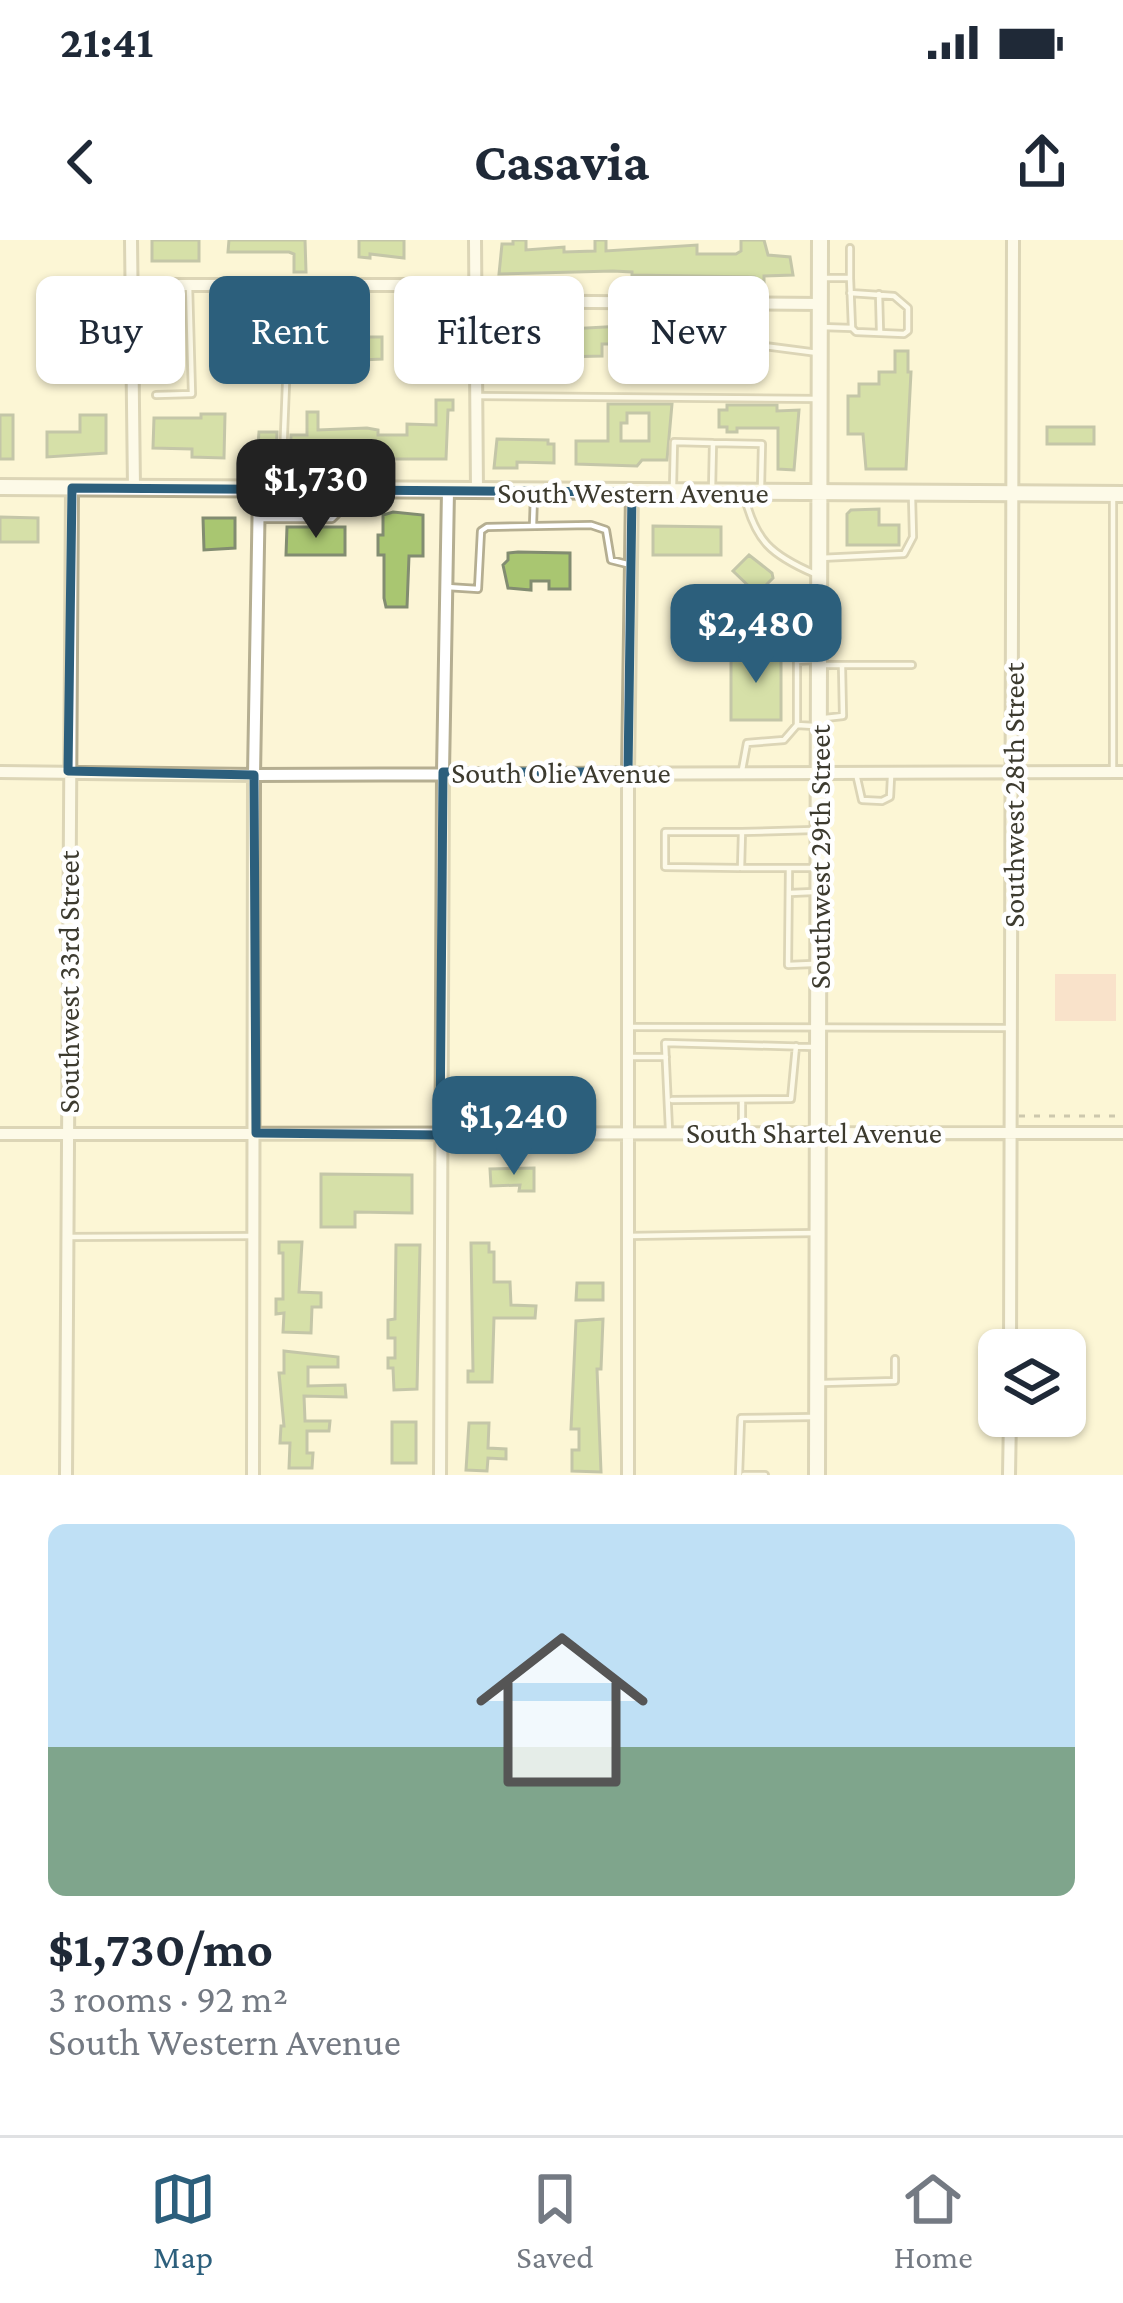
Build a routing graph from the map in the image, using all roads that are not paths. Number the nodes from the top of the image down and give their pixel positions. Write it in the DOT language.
graph roads {
  1 [pos="131,240"];
  2 [pos="475,240"];
  3 [pos="820,240"];
  4 [pos="1013,240"];
  5 [pos="850,248"];
  6 [pos="130,276"];
  7 [pos="475,276"];
  8 [pos="821,278"];
  9 [pos="850,278"];
  10 [pos="185,285"];
  11 [pos="189,285"];
  12 [pos="394,285"];
  13 [pos="850,292"];
  14 [pos="879,294"];
  15 [pos="769,304"];
  16 [pos="821,304"];
  17 [pos="820,327"];
  18 [pos="851,328"];
  19 [pos="880,333"];
  20 [pos="769,346"];
  21 [pos="821,353"];
  22 [pos="132,384"];
  23 [pos="286,384"];
  24 [pos="476,384"];
  25 [pos="156,395"];
  26 [pos="476,396"];
  27 [pos="820,399"];
  28 [pos="713,443"];
  29 [pos="0,487"];
  30 [pos="72,488"];
  31 [pos="134,488"];
  32 [pos="259,489"];
  33 [pos="282,489"];
  34 [pos="345,490"];
  35 [pos="448,490"];
  36 [pos="477,491"];
  37 [pos="534,491"];
  38 [pos="632,492"];
  39 [pos="673,492"];
  40 [pos="712,492"];
  41 [pos="744,492"];
  42 [pos="760,493"];
  43 [pos="820,493"];
  44 [pos="912,493"];
  45 [pos="1013,494"];
  46 [pos="1118,494"];
  47 [pos="258,519"];
  48 [pos="533,526"];
  49 [pos="820,558"];
  50 [pos="632,565"];
  51 [pos="820,576"];
  52 [pos="446,587"];
  53 [pos="820,662"];
  54 [pos="842,665"];
  55 [pos="912,665"];
  56 [pos="819,722"];
  57 [pos="797,725"];
  58 [pos="68,771"];
  59 [pos="0,772"];
  60 [pos="443,772"];
  61 [pos="628,772"];
  62 [pos="742,772"];
  63 [pos="819,772"];
  64 [pos="856,772"];
  65 [pos="891,772"];
  66 [pos="1013,772"];
  67 [pos="1118,772"];
  68 [pos="254,775"];
  69 [pos="819,830"];
  70 [pos="742,832"];
  71 [pos="741,868"];
  72 [pos="789,868"];
  73 [pos="819,868"];
  74 [pos="819,892"];
  75 [pos="790,893"];
  76 [pos="818,963"];
  77 [pos="629,1028"];
  78 [pos="818,1028"];
  79 [pos="1012,1028"];
  80 [pos="796,1046"];
  81 [pos="818,1047"];
  82 [pos="630,1057"];
  83 [pos="666,1057"];
  84 [pos="670,1100"];
  85 [pos="742,1102"];
  86 [pos="1012,1131"];
  87 [pos="630,1132"];
  88 [pos="669,1132"];
  89 [pos="742,1132"];
  90 [pos="818,1132"];
  91 [pos="256,1133"];
  92 [pos="1123,1133"];
  93 [pos="0,1134"];
  94 [pos="68,1134"];
  95 [pos="440,1135"];
  96 [pos="818,1233"];
  97 [pos="256,1236"];
  98 [pos="629,1237"];
  99 [pos="68,1238"];
  100 [pos="1010,1329"];
  101 [pos="895,1359"];
  102 [pos="817,1383"];
  103 [pos="817,1417"];
  104 [pos="1010,1437"];
  105 [pos="66,1475"];
  106 [pos="253,1475"];
  107 [pos="440,1475"];
  108 [pos="628,1475"];
  109 [pos="741,1475"];
  110 [pos="765,1475"];
  111 [pos="817,1475"];
  112 [pos="1009,1475"];
  1 -- 6 [label="street"];
  2 -- 7 [label="street"];
  3 -- 8 [label="main road, Southwest 29th Street"];
  4 -- 45 [label="street, Southwest 28th Street"];
  5 -- 9 [label="lane"];
  8 -- 9 [label="lane"];
  8 -- 16 [label="main road, Southwest 29th Street"];
  9 -- 13 [label="lane"];
  10 -- 11 [label="street"];
  11 -- 12 [label="street"];
  11 -- 25 [label="lane"];
  13 -- 14 [label="lane"];
  13 -- 18 [label="lane"];
  14 -- 19 [label="lane"];
  14 -- 19 [label="lane"];
  15 -- 16 [label="street"];
  16 -- 17 [label="main road, Southwest 29th Street"];
  17 -- 18 [label="lane"];
  17 -- 21 [label="main road, Southwest 29th Street"];
  18 -- 19 [label="lane"];
  20 -- 21 [label="lane"];
  21 -- 27 [label="main road, Southwest 29th Street"];
  22 -- 31 [label="street"];
  23 -- 33 [label="lane"];
  24 -- 26 [label="street"];
  26 -- 27 [label="lane"];
  26 -- 36 [label="street"];
  27 -- 43 [label="main road, Southwest 29th Street"];
  28 -- 39 [label="lane"];
  28 -- 40 [label="lane"];
  28 -- 42 [label="lane"];
  29 -- 30 [label="main road, South Western Avenue"];
  30 -- 31 [label="main road, South Western Avenue"];
  30 -- 58 [label="street, Southwest 33rd Street"];
  31 -- 32 [label="main road, South Western Avenue"];
  32 -- 33 [label="main road, South Western Avenue"];
  32 -- 47 [label="street"];
  33 -- 34 [label="main road, South Western Avenue"];
  34 -- 35 [label="main road, South Western Avenue"];
  34 -- 47 [label="lane"];
  35 -- 36 [label="main road, South Western Avenue"];
  35 -- 52 [label="street"];
  36 -- 37 [label="main road, South Western Avenue"];
  37 -- 38 [label="main road, South Western Avenue"];
  37 -- 48 [label="lane"];
  38 -- 39 [label="main road, South Western Avenue"];
  38 -- 50 [label="street"];
  39 -- 40 [label="main road, South Western Avenue"];
  40 -- 41 [label="main road, South Western Avenue"];
  41 -- 42 [label="main road, South Western Avenue"];
  41 -- 51 [label="lane"];
  42 -- 43 [label="main road, South Western Avenue"];
  43 -- 44 [label="main road, South Western Avenue"];
  43 -- 49 [label="main road, Southwest 29th Street"];
  44 -- 45 [label="main road, South Western Avenue"];
  44 -- 49 [label="lane"];
  45 -- 46 [label="main road, South Western Avenue"];
  45 -- 66 [label="street, Southwest 28th Street"];
  46 -- 67 [label="lane"];
  47 -- 68 [label="street"];
  48 -- 50 [label="lane"];
  48 -- 52 [label="lane"];
  49 -- 51 [label="main road, Southwest 29th Street"];
  50 -- 61 [label="street"];
  51 -- 53 [label="main road, Southwest 29th Street"];
  52 -- 60 [label="street"];
  53 -- 54 [label="lane"];
  53 -- 56 [label="main road, Southwest 29th Street"];
  53 -- 57 [label="lane"];
  54 -- 55 [label="lane"];
  54 -- 56 [label="lane"];
  56 -- 57 [label="lane"];
  56 -- 63 [label="main road, Southwest 29th Street"];
  57 -- 62 [label="lane"];
  58 -- 59 [label="street, South Olie Avenue"];
  58 -- 68 [label="street, South Olie Avenue"];
  58 -- 94 [label="street, Southwest 33rd Street"];
  60 -- 61 [label="street, South Olie Avenue"];
  60 -- 68 [label="street, South Olie Avenue"];
  60 -- 95 [label="street"];
  61 -- 62 [label="street, South Olie Avenue"];
  61 -- 77 [label="street"];
  62 -- 63 [label="street, South Olie Avenue"];
  63 -- 64 [label="street, South Olie Avenue"];
  63 -- 69 [label="main road, Southwest 29th Street"];
  64 -- 65 [label="street, South Olie Avenue"];
  64 -- 65 [label="lane"];
  65 -- 66 [label="street, South Olie Avenue"];
  66 -- 67 [label="street, South Olie Avenue"];
  66 -- 79 [label="street, Southwest 28th Street"];
  68 -- 91 [label="street"];
  69 -- 70 [label="lane"];
  69 -- 73 [label="main road, Southwest 29th Street"];
  70 -- 71 [label="lane"];
  70 -- 71 [label="lane"];
  71 -- 72 [label="lane"];
  72 -- 73 [label="lane"];
  72 -- 75 [label="lane"];
  73 -- 74 [label="main road, Southwest 29th Street"];
  74 -- 75 [label="lane"];
  74 -- 76 [label="main road, Southwest 29th Street"];
  75 -- 76 [label="lane"];
  76 -- 78 [label="main road, Southwest 29th Street"];
  77 -- 78 [label="lane"];
  77 -- 82 [label="street"];
  78 -- 79 [label="lane"];
  78 -- 81 [label="main road, Southwest 29th Street"];
  79 -- 86 [label="street, Southwest 28th Street"];
  80 -- 81 [label="lane"];
  80 -- 83 [label="lane"];
  80 -- 85 [label="lane"];
  81 -- 90 [label="main road, Southwest 29th Street"];
  82 -- 83 [label="lane"];
  82 -- 87 [label="street"];
  83 -- 84 [label="lane"];
  84 -- 85 [label="lane"];
  84 -- 88 [label="lane"];
  85 -- 89 [label="lane"];
  86 -- 90 [label="street, South Shartel Avenue"];
  86 -- 92 [label="street, South Shartel Avenue"];
  86 -- 100 [label="street, Southwest 28th Street"];
  87 -- 88 [label="street, South Shartel Avenue"];
  87 -- 95 [label="street, South Shartel Avenue"];
  87 -- 98 [label="street"];
  88 -- 89 [label="street, South Shartel Avenue"];
  89 -- 90 [label="street, South Shartel Avenue"];
  90 -- 96 [label="main road, Southwest 29th Street"];
  91 -- 94 [label="street, South Shartel Avenue"];
  91 -- 95 [label="street, South Shartel Avenue"];
  91 -- 97 [label="street"];
  93 -- 94 [label="street, South Shartel Avenue"];
  94 -- 99 [label="street, Southwest 33rd Street"];
  95 -- 107 [label="street"];
  96 -- 98 [label="lane"];
  96 -- 102 [label="main road, Southwest 29th Street"];
  97 -- 99 [label="lane"];
  97 -- 106 [label="street"];
  98 -- 108 [label="street"];
  99 -- 105 [label="street, Southwest 33rd Street"];
  101 -- 102 [label="lane"];
  102 -- 103 [label="main road, Southwest 29th Street"];
  103 -- 109 [label="lane"];
  103 -- 111 [label="main road, Southwest 29th Street"];
  104 -- 112 [label="street"];
  109 -- 110 [label="lane"];
}
